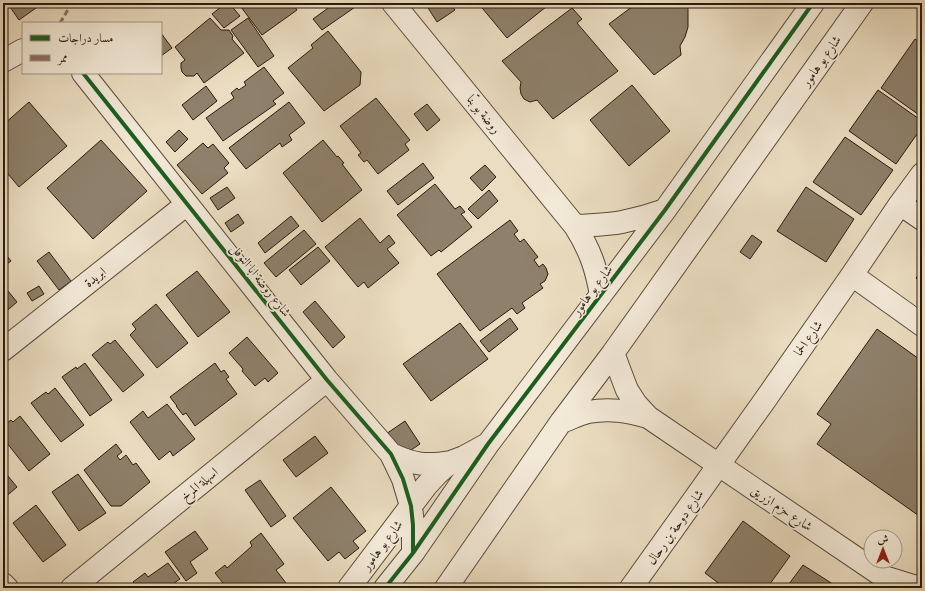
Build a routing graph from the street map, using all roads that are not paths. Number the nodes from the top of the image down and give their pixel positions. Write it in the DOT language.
graph roads {
  1 [pos="392,3"];
  2 [pos="812,3"];
  3 [pos="862,3"];
  4 [pos="22,51"];
  5 [pos="3,61"];
  6 [pos="84,74"];
  7 [pos="922,174"];
  8 [pos="187,204"];
  9 [pos="900,204"];
  10 [pos="665,210"];
  11 [pos="922,219"];
  12 [pos="575,226"];
  13 [pos="852,275"];
  14 [pos="601,295"];
  15 [pos="922,325"];
  16 [pos="3,350"];
  17 [pos="613,353"];
  18 [pos="327,380"];
  19 [pos="648,417"];
  20 [pos="561,422"];
  21 [pos="488,444"];
  22 [pos="391,454"];
  23 [pos="451,462"];
  24 [pos="718,465"];
  25 [pos="411,506"];
  26 [pos="413,553"];
  27 [pos="3,584"];
  28 [pos="638,586"];
  29 [pos="922,587"];
  30 [pos="7,588"];
  31 [pos="72,588"];
  32 [pos="349,588"];
  33 [pos="385,588"];
  34 [pos="446,588"];
  1 -- 12 [label="street, روضة بو بنّا"];
  2 -- 10 [label="street, شارع بو هامور"];
  3 -- 17 [label="street, شارع بو هامور"];
  4 -- 5 [label="street"];
  6 -- 8 [label="street, شارع روضة ابا النوفل"];
  7 -- 9 [label="street, شارع الحما"];
  8 -- 16 [label="street, ابريدة"];
  8 -- 18 [label="street, شارع روضة ابا النوفل"];
  9 -- 11 [label="street"];
  9 -- 13 [label="street, شارع الحما"];
  10 -- 12 [label="street"];
  10 -- 14 [label="street, شارع بو هامور"];
  12 -- 14 [label="street, روضة بو بنّا"];
  13 -- 15 [label="street"];
  13 -- 24 [label="street, شارع الحما"];
  14 -- 21 [label="street, شارع بو هامور"];
  17 -- 19 [label="street, شارع حزم ازريق"];
  17 -- 20 [label="street, شارع بو هامور"];
  18 -- 22 [label="street, شارع روضة ابا النوفل"];
  18 -- 31 [label="street, اسهلة المرخ"];
  19 -- 20 [label="street, شارع حزم ازريق"];
  19 -- 24 [label="street, شارع حزم ازريق"];
  20 -- 34 [label="street, شارع بو هامور"];
  21 -- 23 [label="street, شارع بو هامور"];
  21 -- 26 [label="street, شارع بو هامور"];
  22 -- 23 [label="street, شارع روضة ابا النوفل"];
  22 -- 25 [label="street, شارع روضة ابا النوفل"];
  23 -- 25 [label="street, شارع بو هامور"];
  24 -- 28 [label="street, شارع دوحة بن رحال"];
  24 -- 29 [label="street, شارع حزم ازريق"];
  25 -- 26 [label="street, شارع روضة ابا النوفل"];
  25 -- 32 [label="street, شارع بو هامور"];
  26 -- 33 [label="street, شارع بو هامور"];
  27 -- 30 [label="street"];
}
